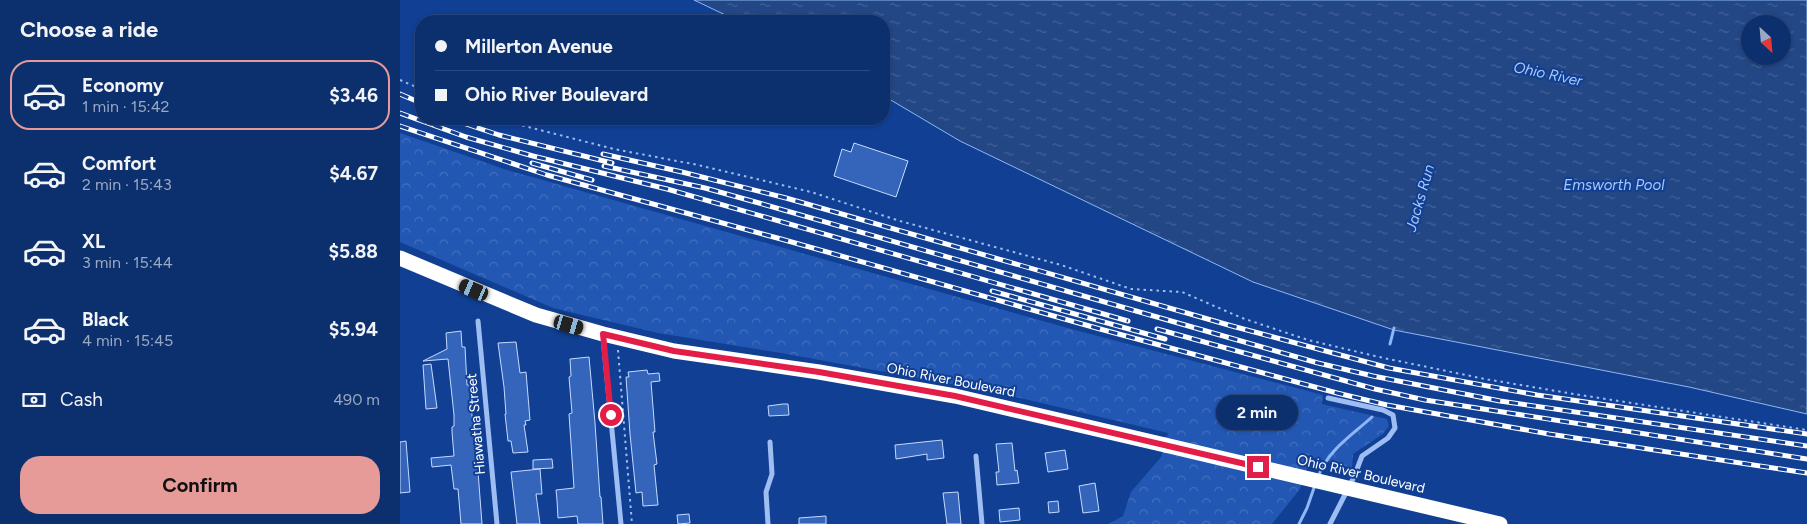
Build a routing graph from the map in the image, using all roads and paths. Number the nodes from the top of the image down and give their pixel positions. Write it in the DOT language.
graph roads {
  1 [pos="400,80"];
  2 [pos="415,86"];
  3 [pos="520,125"];
  4 [pos="400,258"];
  5 [pos="478,321"];
  6 [pos="603,334"];
  7 [pos="1328,398"];
  8 [pos="1807,430"];
  9 [pos="770,442"];
  10 [pos="976,456"];
  11 [pos="497,524"];
  12 [pos="621,524"];
  13 [pos="768,524"];
  14 [pos="982,524"];
  15 [pos="1330,524"];
  16 [pos="1500,524"];
  1 -- 2 [label="path"];
  3 -- 8 [label="path"];
  4 -- 6 [label="highway, Ohio River Boulevard"];
  5 -- 11 [label="street, Hiawatha Street"];
  6 -- 12 [label="street"];
  6 -- 16 [label="highway, Ohio River Boulevard, bridge"];
  7 -- 15 [label="street"];
  9 -- 13 [label="street"];
  10 -- 14 [label="street"];
}
